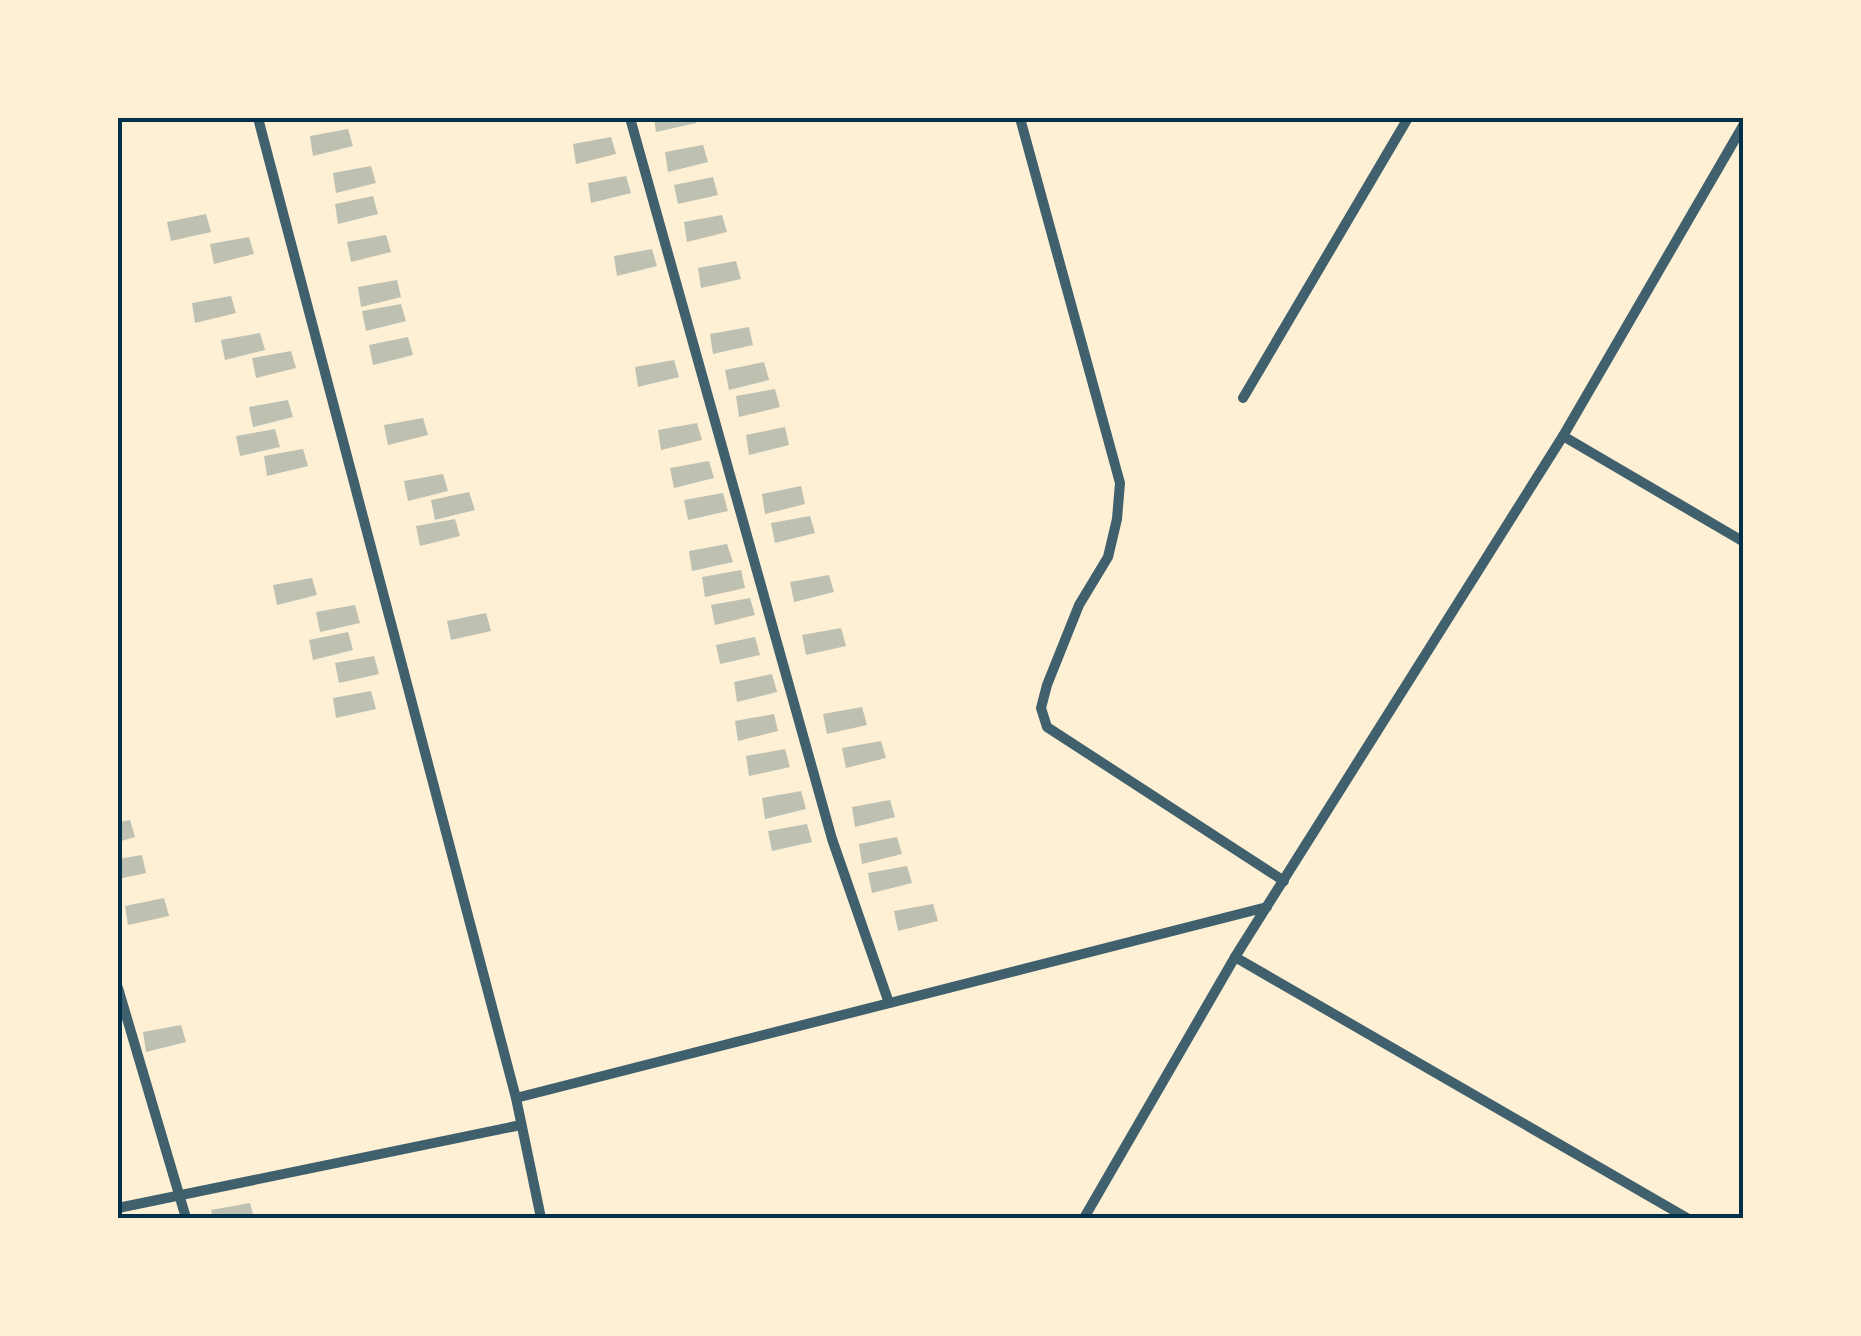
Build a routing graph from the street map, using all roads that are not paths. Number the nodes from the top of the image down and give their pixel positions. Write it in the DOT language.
graph roads {
  1 [pos="258,118"];
  2 [pos="630,118"];
  3 [pos="1020,118"];
  4 [pos="1408,118"];
  5 [pos="1744,124"];
  6 [pos="1243,398"];
  7 [pos="1563,436"];
  8 [pos="1744,542"];
  9 [pos="1284,881"];
  10 [pos="1267,907"];
  11 [pos="1235,957"];
  12 [pos="118,988"];
  13 [pos="889,1003"];
  14 [pos="516,1098"];
  15 [pos="521,1125"];
  16 [pos="179,1194"];
  17 [pos="118,1208"];
  18 [pos="186,1218"];
  19 [pos="541,1218"];
  20 [pos="1084,1218"];
  21 [pos="1688,1218"];
  1 -- 14 [label="street"];
  2 -- 13 [label="street"];
  3 -- 9 [label="street"];
  4 -- 6 [label="street"];
  5 -- 7 [label="street"];
  7 -- 8 [label="street"];
  7 -- 9 [label="street"];
  9 -- 10 [label="street"];
  10 -- 11 [label="street"];
  10 -- 13 [label="street"];
  11 -- 20 [label="street"];
  11 -- 21 [label="street"];
  12 -- 16 [label="street"];
  13 -- 14 [label="street"];
  14 -- 15 [label="street"];
  15 -- 16 [label="street"];
  15 -- 19 [label="street"];
  16 -- 17 [label="street"];
  16 -- 18 [label="street"];
}
